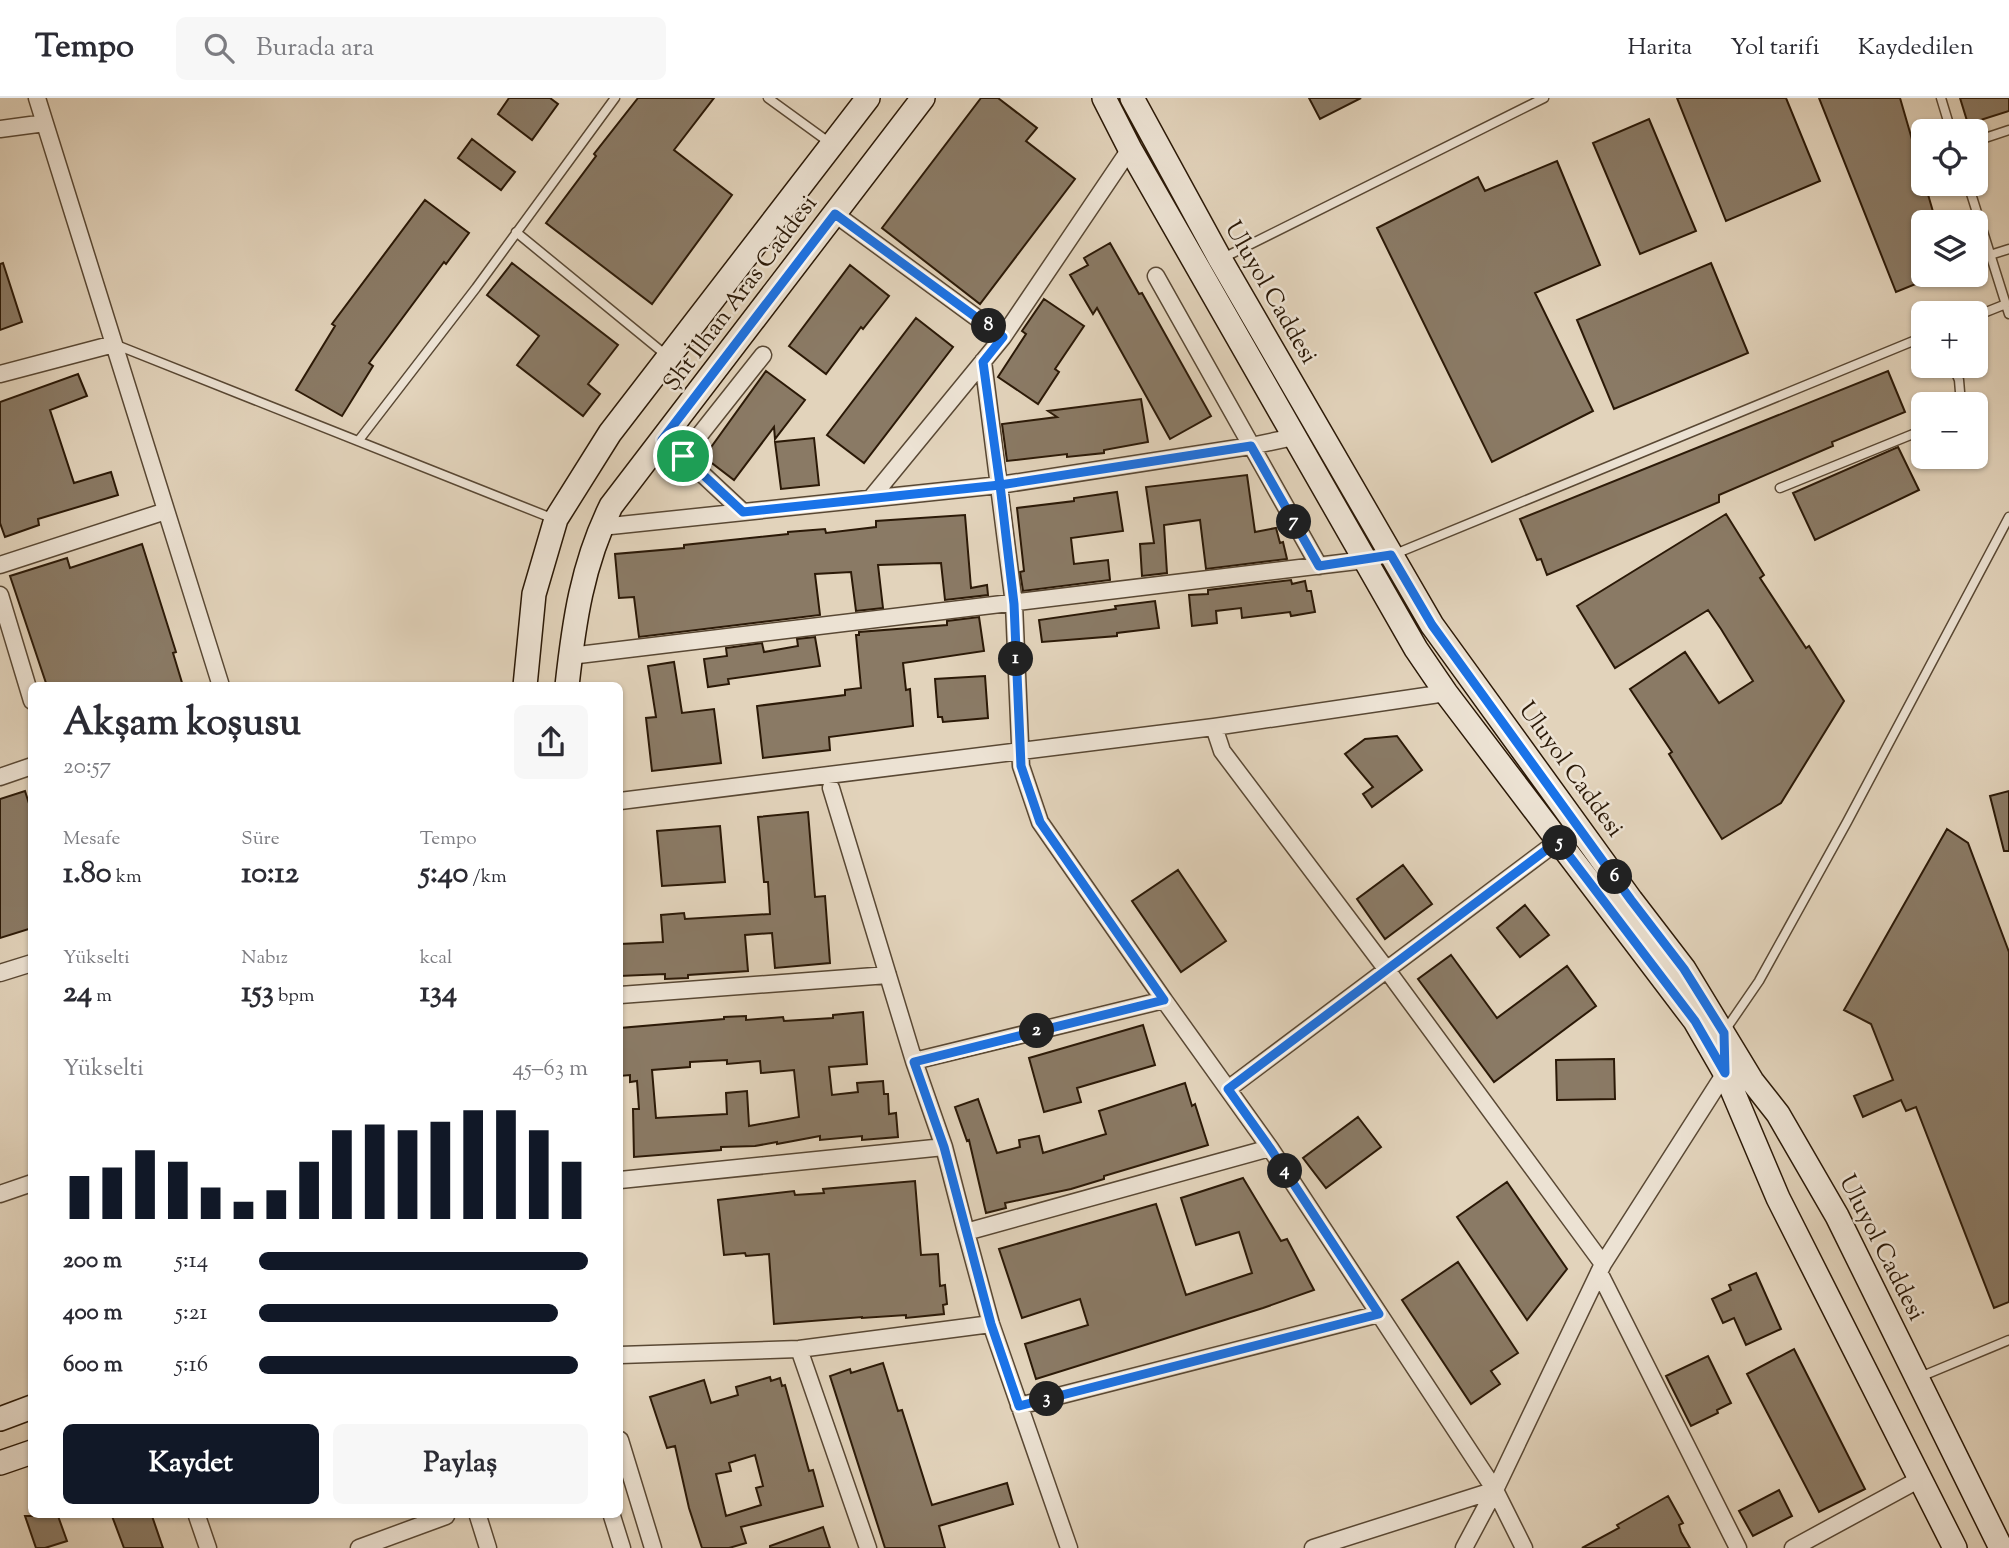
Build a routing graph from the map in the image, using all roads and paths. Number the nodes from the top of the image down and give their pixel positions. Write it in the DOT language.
graph roads {
  1 [pos="37,98"];
  2 [pos="615,98"];
  3 [pos="768,98"];
  4 [pos="868,98"];
  5 [pos="923,98"];
  6 [pos="1104,98"];
  7 [pos="1132,98"];
  8 [pos="1544,98"];
  9 [pos="1941,98"];
  10 [pos="1947,119"];
  11 [pos="45,123"];
  12 [pos="0,129"];
  13 [pos="2009,130"];
  14 [pos="1988,137"];
  15 [pos="832,144"];
  16 [pos="1130,149"];
  17 [pos="1972,196"];
  18 [pos="835,214"];
  19 [pos="516,232"];
  20 [pos="2009,249"];
  21 [pos="1990,255"];
  22 [pos="1220,259"];
  23 [pos="1156,276"];
  24 [pos="2006,304"];
  25 [pos="1988,311"];
  26 [pos="2009,314"];
  27 [pos="1003,337"];
  28 [pos="1911,342"];
  29 [pos="114,344"];
  30 [pos="763,355"];
  31 [pos="668,357"];
  32 [pos="983,362"];
  33 [pos="0,374"];
  34 [pos="1911,435"];
  35 [pos="1294,437"];
  36 [pos="359,440"];
  37 [pos="662,440"];
  38 [pos="1251,446"];
  39 [pos="683,456"];
  40 [pos="1000,485"];
  41 [pos="1780,488"];
  42 [pos="871,498"];
  43 [pos="166,511"];
  44 [pos="743,512"];
  45 [pos="2009,517"];
  46 [pos="556,519"];
  47 [pos="601,527"];
  48 [pos="1391,555"];
  49 [pos="1364,560"];
  50 [pos="0,565"];
  51 [pos="1319,566"];
  52 [pos="0,595"];
  53 [pos="1014,604"];
  54 [pos="570,656"];
  55 [pos="220,682"];
  56 [pos="525,682"];
  57 [pos="567,682"];
  58 [pos="28,688"];
  59 [pos="1446,693"];
  60 [pos="1214,727"];
  61 [pos="1021,751"];
  62 [pos="28,767"];
  63 [pos="0,777"];
  64 [pos="831,788"];
  65 [pos="623,801"];
  66 [pos="1558,841"];
  67 [pos="28,964"];
  68 [pos="1387,970"];
  69 [pos="0,973"];
  70 [pos="888,975"];
  71 [pos="623,995"];
  72 [pos="1164,1000"];
  73 [pos="1724,1033"];
  74 [pos="914,1062"];
  75 [pos="1725,1073"];
  76 [pos="1228,1089"];
  77 [pos="944,1147"];
  78 [pos="1270,1148"];
  79 [pos="623,1180"];
  80 [pos="28,1184"];
  81 [pos="0,1194"];
  82 [pos="966,1232"];
  83 [pos="1601,1268"];
  84 [pos="1379,1314"];
  85 [pos="991,1324"];
  86 [pos="2009,1340"];
  87 [pos="799,1349"];
  88 [pos="623,1355"];
  89 [pos="1917,1378"];
  90 [pos="1019,1406"];
  91 [pos="28,1408"];
  92 [pos="0,1419"];
  93 [pos="623,1450"];
  94 [pos="28,1453"];
  95 [pos="0,1463"];
  96 [pos="1920,1479"];
  97 [pos="1495,1490"];
  98 [pos="198,1518"];
  99 [pos="441,1518"];
  100 [pos="479,1518"];
  101 [pos="613,1518"];
  102 [pos="208,1548"];
  103 [pos="359,1548"];
  104 [pos="488,1548"];
  105 [pos="622,1548"];
  106 [pos="653,1548"];
  107 [pos="868,1548"];
  108 [pos="1069,1548"];
  109 [pos="1313,1548"];
  110 [pos="1464,1548"];
  111 [pos="1524,1548"];
  112 [pos="1738,1548"];
  113 [pos="1793,1548"];
  114 [pos="1955,1548"];
  115 [pos="2001,1548"];
  1 -- 11 [label="street"];
  2 -- 19 [label="lane"];
  3 -- 15 [label="lane"];
  4 -- 15 [label="main road, Şht İlhan Aras Caddesi"];
  5 -- 18 [label="main road, Şht İlhan Aras Caddesi"];
  6 -- 16 [label="main road, Uluyol Caddesi"];
  7 -- 22 [label="main road, Uluyol Caddesi"];
  8 -- 22 [label="lane"];
  9 -- 10 [label="lane"];
  11 -- 12 [label="street"];
  11 -- 29 [label="street"];
  13 -- 14 [label="lane"];
  15 -- 31 [label="main road, Şht İlhan Aras Caddesi"];
  16 -- 27 [label="street"];
  16 -- 35 [label="main road, Uluyol Caddesi"];
  17 -- 21 [label="lane"];
  18 -- 27 [label="street"];
  18 -- 37 [label="main road, Şht İlhan Aras Caddesi"];
  19 -- 31 [label="lane"];
  19 -- 36 [label="lane"];
  20 -- 21 [label="lane"];
  21 -- 24 [label="lane"];
  22 -- 48 [label="main road, Uluyol Caddesi"];
  23 -- 38 [label="street"];
  24 -- 25 [label="lane"];
  24 -- 26 [label="lane"];
  27 -- 32 [label="street"];
  28 -- 48 [label="lane"];
  29 -- 33 [label="street"];
  29 -- 36 [label="lane"];
  29 -- 43 [label="street"];
  30 -- 39 [label="street"];
  31 -- 46 [label="main road, Şht İlhan Aras Caddesi"];
  32 -- 40 [label="street"];
  32 -- 42 [label="street"];
  34 -- 41 [label="lane"];
  35 -- 38 [label="street"];
  35 -- 49 [label="main road, Uluyol Caddesi"];
  36 -- 46 [label="lane"];
  37 -- 39 [label="street"];
  37 -- 47 [label="main road, Şht İlhan Aras Caddesi"];
  38 -- 40 [label="street"];
  38 -- 51 [label="street"];
  39 -- 44 [label="street"];
  40 -- 42 [label="street"];
  40 -- 53 [label="street"];
  42 -- 44 [label="street"];
  43 -- 50 [label="street"];
  43 -- 55 [label="street"];
  44 -- 47 [label="street"];
  45 -- 73 [label="lane"];
  46 -- 56 [label="main road, Şht İlhan Aras Caddesi"];
  47 -- 54 [label="main road, Şht İlhan Aras Caddesi"];
  48 -- 49 [label="street"];
  48 -- 73 [label="main road, Uluyol Caddesi"];
  49 -- 51 [label="street"];
  49 -- 59 [label="main road, Uluyol Caddesi"];
  51 -- 53 [label="street"];
  52 -- 58 [label="street"];
  53 -- 54 [label="street"];
  53 -- 61 [label="street"];
  54 -- 57 [label="main road, Şht İlhan Aras Caddesi"];
  59 -- 60 [label="street"];
  59 -- 66 [label="main road, Uluyol Caddesi"];
  60 -- 61 [label="street"];
  60 -- 68 [label="street"];
  61 -- 65 [label="street"];
  61 -- 72 [label="street"];
  62 -- 63 [label="street"];
  64 -- 70 [label="street"];
  66 -- 68 [label="street"];
  66 -- 75 [label="main road, Uluyol Caddesi"];
  67 -- 69 [label="street"];
  68 -- 76 [label="street"];
  68 -- 83 [label="street"];
  70 -- 71 [label="street"];
  70 -- 74 [label="street"];
  72 -- 74 [label="street"];
  72 -- 76 [label="street"];
  73 -- 75 [label="street"];
  73 -- 89 [label="main road, Uluyol Caddesi"];
  74 -- 77 [label="street"];
  75 -- 83 [label="street"];
  75 -- 96 [label="main road, Uluyol Caddesi"];
  76 -- 78 [label="street"];
  77 -- 79 [label="street"];
  77 -- 82 [label="street"];
  78 -- 82 [label="street"];
  78 -- 84 [label="street"];
  80 -- 81 [label="street"];
  82 -- 85 [label="street"];
  83 -- 97 [label="street"];
  83 -- 112 [label="street"];
  84 -- 90 [label="street"];
  84 -- 97 [label="street"];
  85 -- 87 [label="street"];
  85 -- 90 [label="street"];
  86 -- 89 [label="lane"];
  87 -- 88 [label="street"];
  87 -- 107 [label="street"];
  89 -- 115 [label="main road, Uluyol Caddesi"];
  90 -- 108 [label="street"];
  91 -- 92 [label="main road"];
  93 -- 106 [label="street"];
  94 -- 95 [label="main road"];
  96 -- 113 [label="street"];
  96 -- 114 [label="main road, Uluyol Caddesi"];
  97 -- 109 [label="street"];
  97 -- 110 [label="street"];
  97 -- 111 [label="street"];
  98 -- 102 [label="street"];
  99 -- 103 [label="street"];
  100 -- 104 [label="street"];
  101 -- 105 [label="street"];
}
